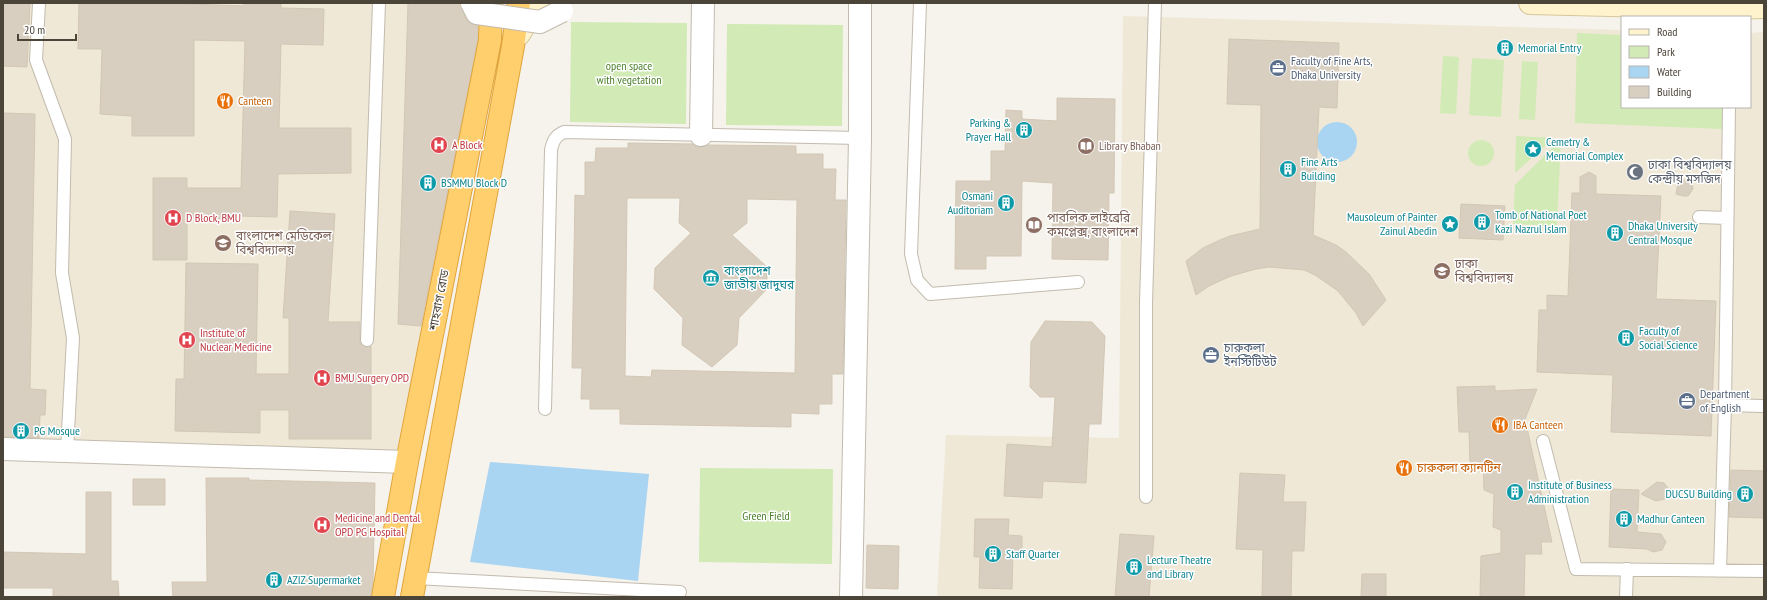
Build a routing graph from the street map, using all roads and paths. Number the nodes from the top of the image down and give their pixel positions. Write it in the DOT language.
graph roads {
  1 [pos="39,3"];
  2 [pos="379,3"];
  3 [pos="472,3"];
  4 [pos="485,3"];
  5 [pos="491,3"];
  6 [pos="519,3"];
  7 [pos="523,3"];
  8 [pos="703,3"];
  9 [pos="860,3"];
  10 [pos="920,3"];
  11 [pos="1155,3"];
  12 [pos="1530,3"];
  13 [pos="553,7"];
  14 [pos="1764,7"];
  15 [pos="1730,9"];
  16 [pos="490,40"];
  17 [pos="512,46"];
  18 [pos="1729,108"];
  19 [pos="701,135"];
  20 [pos="860,138"];
  21 [pos="1699,216"];
  22 [pos="1727,218"];
  23 [pos="1078,282"];
  24 [pos="367,340"];
  25 [pos="1725,405"];
  26 [pos="1764,406"];
  27 [pos="545,409"];
  28 [pos="1543,441"];
  29 [pos="3,449"];
  30 [pos="67,451"];
  31 [pos="407,462"];
  32 [pos="1146,498"];
  33 [pos="1627,569"];
  34 [pos="1720,571"];
  35 [pos="1764,571"];
  36 [pos="414,588"];
  37 [pos="680,592"];
  38 [pos="384,597"];
  39 [pos="852,597"];
  40 [pos="1626,597"];
  1 -- 30 [label="lane"];
  2 -- 24 [label="lane"];
  3 -- 13 [label="street, bridge"];
  4 -- 16 [label="highway"];
  5 -- 16 [label="highway, শাহবাগ রোড"];
  6 -- 17 [label="highway"];
  7 -- 17 [label="main road"];
  8 -- 19 [label="street"];
  9 -- 20 [label="street"];
  10 -- 23 [label="lane"];
  11 -- 32 [label="lane"];
  12 -- 15 [label="main road"];
  13 -- 17 [label="main road"];
  14 -- 15 [label="main road"];
  16 -- 31 [label="highway, শাহবাগ রোড"];
  17 -- 36 [label="highway"];
  18 -- 22 [label="lane"];
  19 -- 20 [label="lane"];
  19 -- 27 [label="lane"];
  20 -- 39 [label="street"];
  21 -- 22 [label="lane"];
  22 -- 25 [label="lane"];
  25 -- 26 [label="lane"];
  25 -- 34 [label="lane"];
  28 -- 33 [label="lane"];
  29 -- 30 [label="street"];
  30 -- 31 [label="street"];
  31 -- 38 [label="highway, শাহবাগ রোড"];
  33 -- 34 [label="lane"];
  33 -- 40 [label="lane"];
  34 -- 35 [label="lane"];
  36 -- 37 [label="lane"];
}
